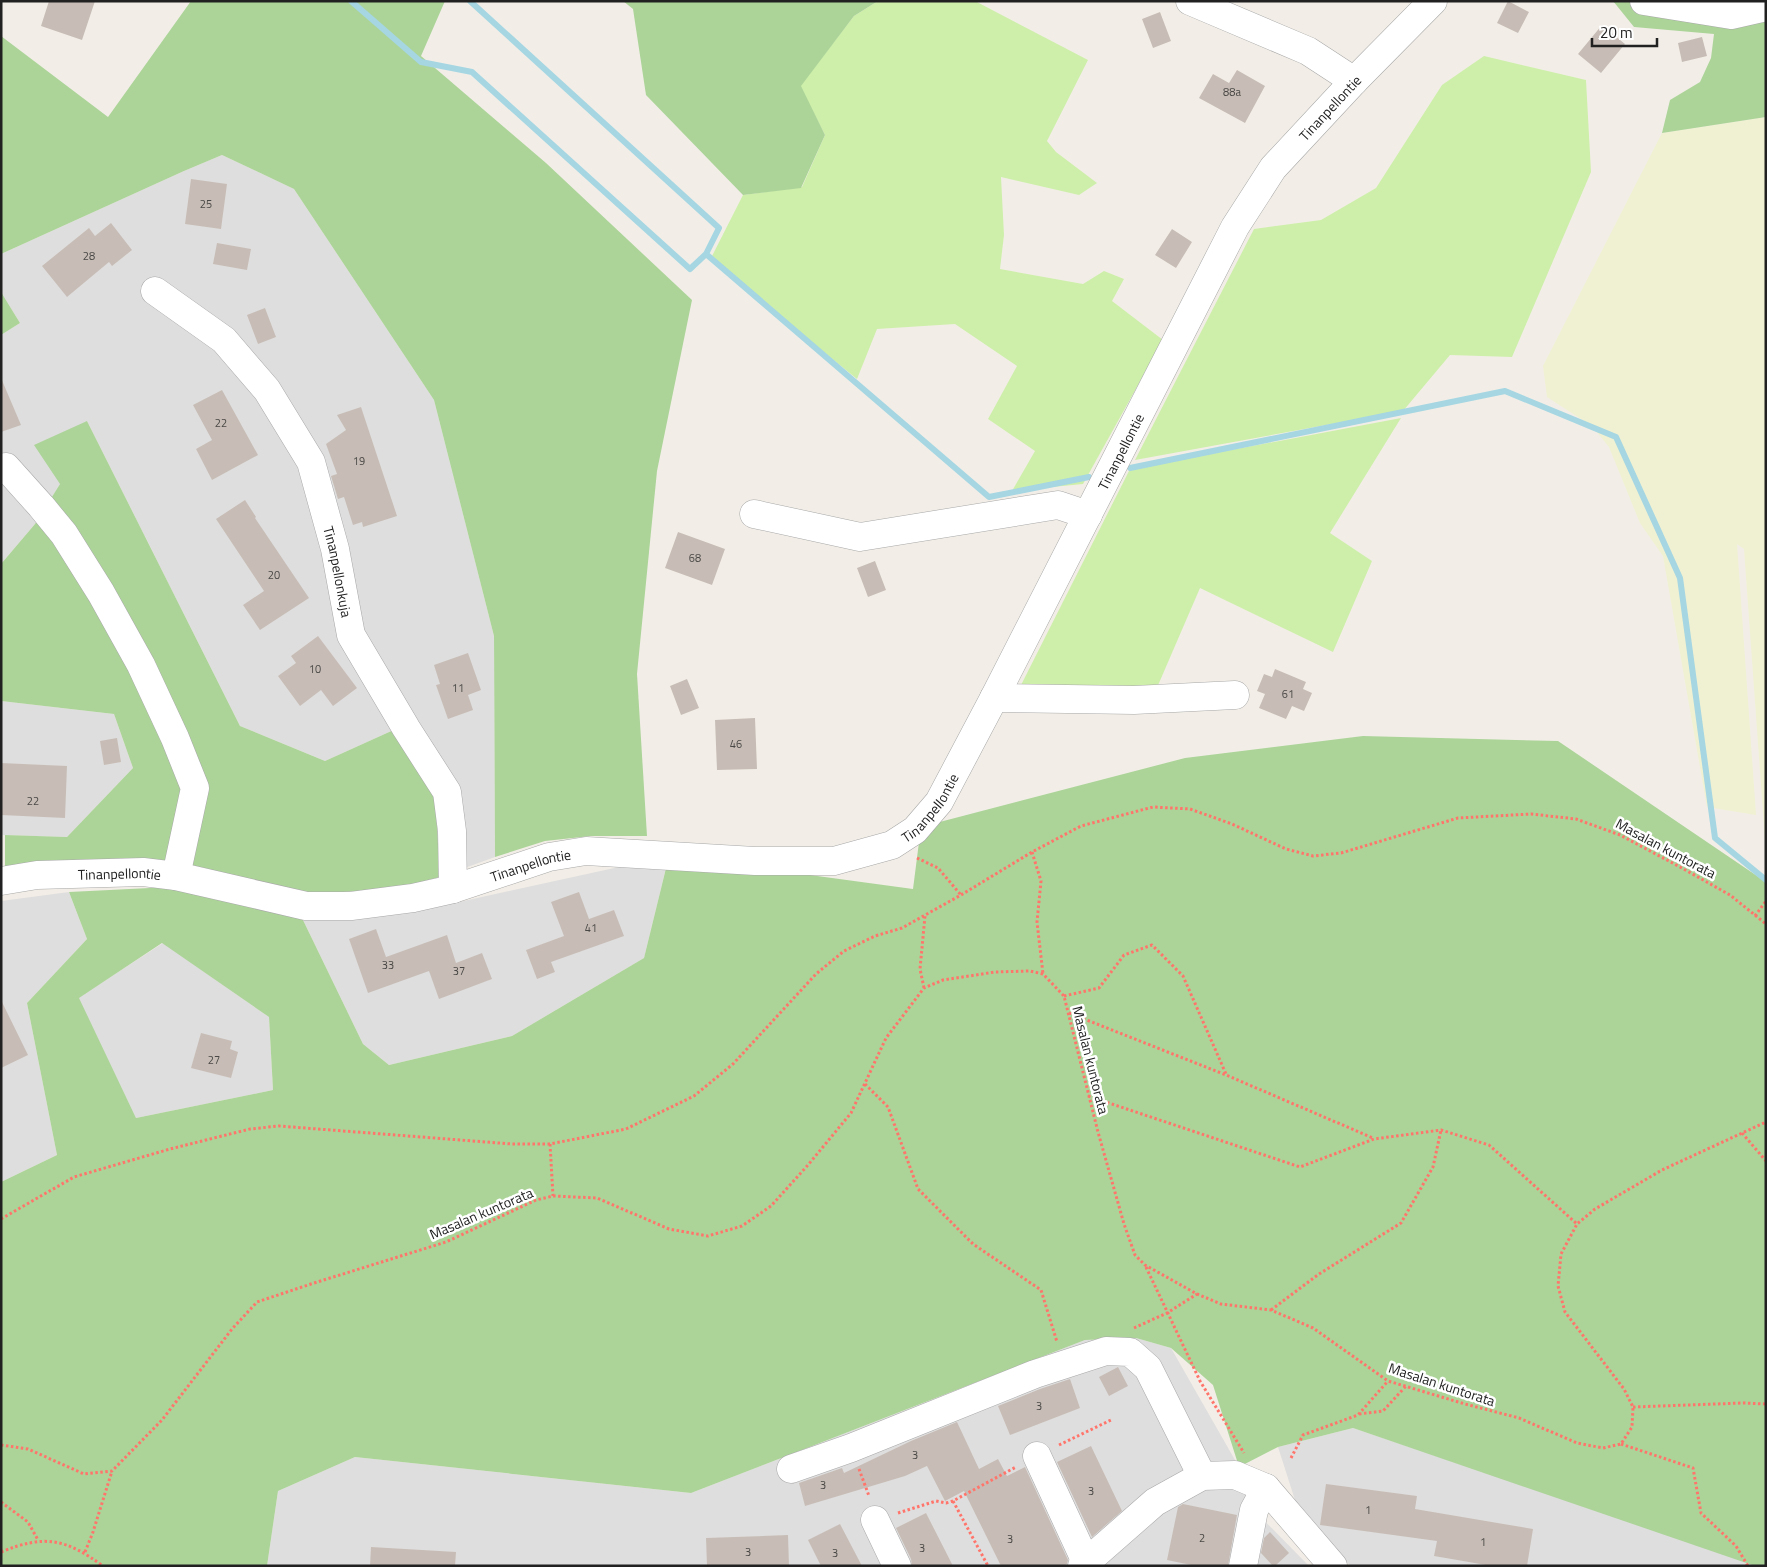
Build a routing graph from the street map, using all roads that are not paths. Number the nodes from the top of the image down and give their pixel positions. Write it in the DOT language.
graph roads {
  1 [pos="1190,1"];
  2 [pos="1433,1"];
  3 [pos="1644,1"];
  4 [pos="1766,7"];
  5 [pos="1354,81"];
  6 [pos="155,291"];
  7 [pos="6,467"];
  8 [pos="754,514"];
  9 [pos="1088,515"];
  10 [pos="1235,695"];
  11 [pos="994,698"];
  12 [pos="176,876"];
  13 [pos="1,882"];
  14 [pos="453,889"];
  15 [pos="1037,1456"];
  16 [pos="791,1469"];
  17 [pos="1202,1476"];
  18 [pos="1266,1488"];
  19 [pos="875,1520"];
  20 [pos="1084,1564"];
  21 [pos="897,1566"];
  22 [pos="1243,1566"];
  23 [pos="1333,1566"];
  1 -- 5 [label="street"];
  2 -- 5 [label="street, Tinanpellontie"];
  3 -- 4 [label="street"];
  5 -- 9 [label="street, Tinanpellontie"];
  6 -- 14 [label="street, Tinanpellonkuja"];
  7 -- 12 [label="street"];
  8 -- 9 [label="street"];
  9 -- 11 [label="street, Tinanpellontie"];
  10 -- 11 [label="street"];
  11 -- 14 [label="street, Tinanpellontie"];
  12 -- 13 [label="street, Tinanpellontie"];
  12 -- 14 [label="street, Tinanpellontie"];
  15 -- 20 [label="street"];
  16 -- 17 [label="street"];
  17 -- 18 [label="street"];
  17 -- 20 [label="street"];
  18 -- 22 [label="street"];
  18 -- 23 [label="street"];
  19 -- 21 [label="street"];
}
